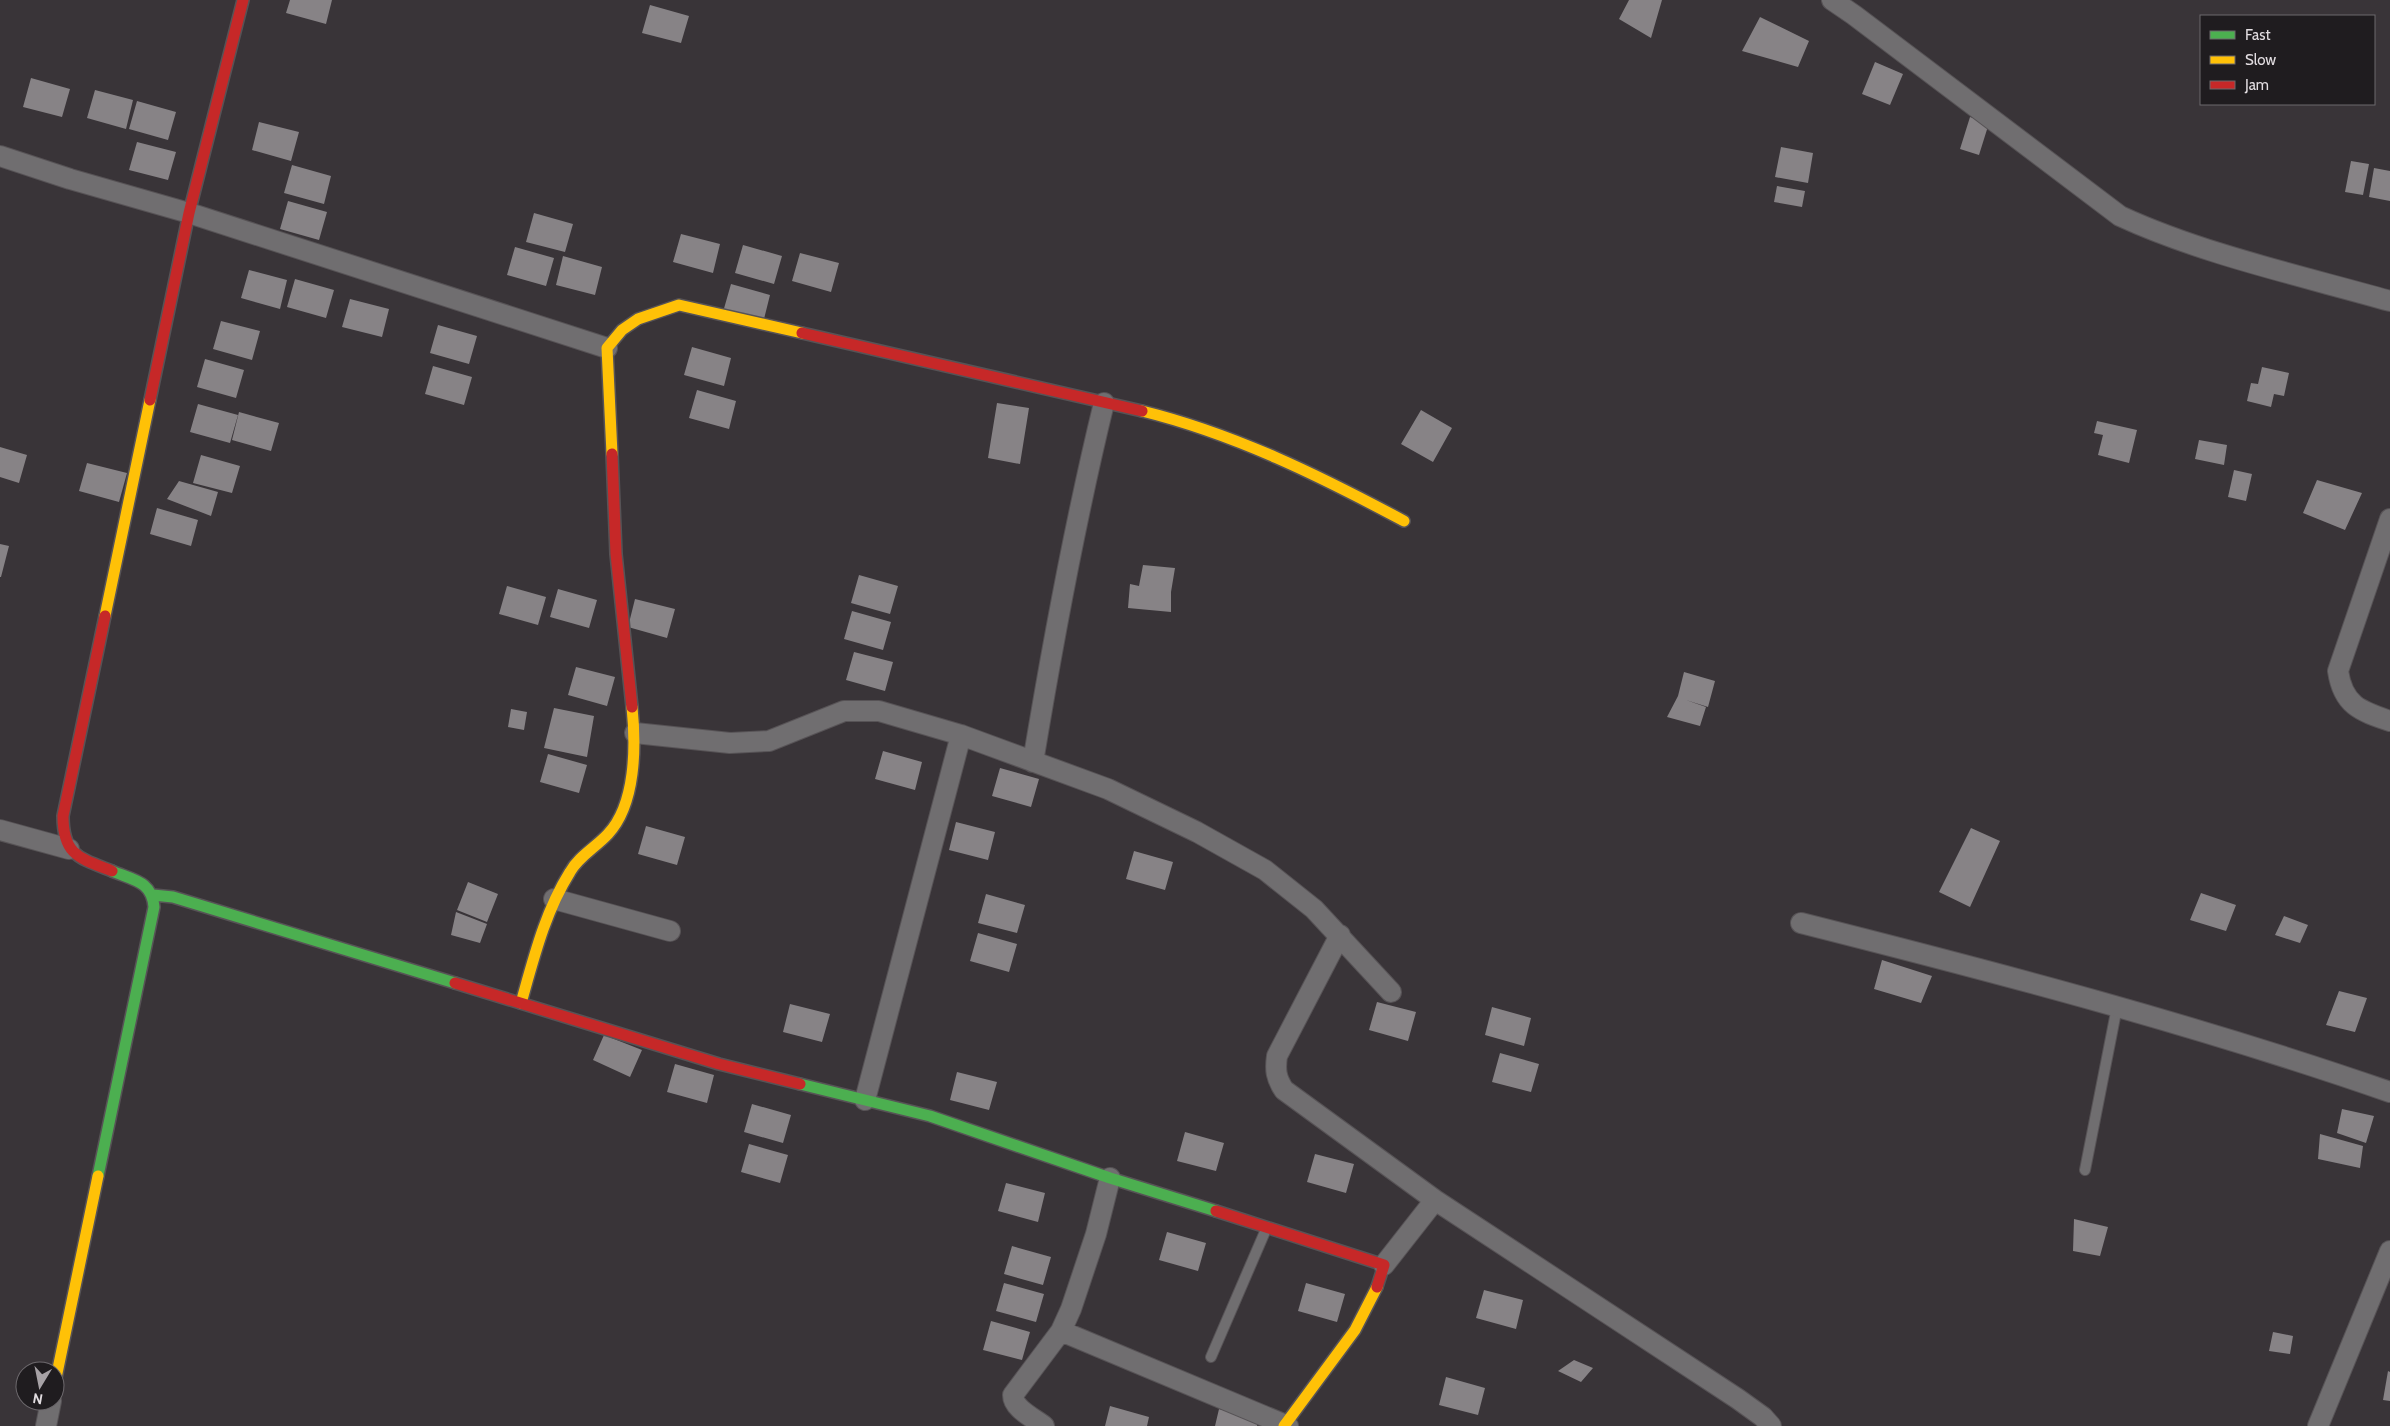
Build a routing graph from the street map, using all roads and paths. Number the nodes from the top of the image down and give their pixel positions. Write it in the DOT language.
graph roads {
  1 [pos="243,0"];
  2 [pos="1832,0"];
  3 [pos="0,156"];
  4 [pos="189,213"];
  5 [pos="2390,301"];
  6 [pos="607,348"];
  7 [pos="1104,403"];
  8 [pos="2390,519"];
  9 [pos="1404,520"];
  10 [pos="2390,721"];
  11 [pos="635,733"];
  12 [pos="961,735"];
  13 [pos="1033,762"];
  14 [pos="0,830"];
  15 [pos="69,849"];
  16 [pos="153,895"];
  17 [pos="554,900"];
  18 [pos="1801,923"];
  19 [pos="670,931"];
  20 [pos="1340,935"];
  21 [pos="1391,992"];
  22 [pos="521,1003"];
  23 [pos="2117,1007"];
  24 [pos="2390,1092"];
  25 [pos="865,1100"];
  26 [pos="2085,1170"];
  27 [pos="1110,1178"];
  28 [pos="1435,1200"];
  29 [pos="1268,1226"];
  30 [pos="2390,1251"];
  31 [pos="1384,1265"];
  32 [pos="1061,1331"];
  33 [pos="1211,1357"];
  34 [pos="60,1361"];
  35 [pos="49,1411"];
  36 [pos="46,1426"];
  37 [pos="1044,1426"];
  38 [pos="1285,1426"];
  39 [pos="1770,1426"];
  40 [pos="2318,1426"];
  1 -- 4 [label="street"];
  2 -- 5 [label="street"];
  3 -- 4 [label="street"];
  4 -- 6 [label="street"];
  4 -- 15 [label="street"];
  6 -- 7 [label="street"];
  6 -- 11 [label="street"];
  7 -- 9 [label="street"];
  7 -- 13 [label="street"];
  8 -- 10 [label="street"];
  11 -- 12 [label="street"];
  11 -- 17 [label="street"];
  12 -- 13 [label="street"];
  12 -- 25 [label="street"];
  13 -- 20 [label="street"];
  14 -- 15 [label="street"];
  15 -- 16 [label="street"];
  16 -- 22 [label="street"];
  16 -- 34 [label="street"];
  17 -- 19 [label="street"];
  17 -- 22 [label="street"];
  18 -- 23 [label="street"];
  20 -- 21 [label="street"];
  20 -- 28 [label="street"];
  22 -- 25 [label="street"];
  23 -- 24 [label="street"];
  23 -- 26 [label="lane"];
  25 -- 27 [label="street"];
  27 -- 29 [label="street"];
  27 -- 32 [label="street"];
  28 -- 31 [label="street"];
  28 -- 39 [label="street"];
  29 -- 31 [label="street"];
  29 -- 33 [label="lane"];
  30 -- 40 [label="street"];
  31 -- 38 [label="street"];
  32 -- 37 [label="street"];
  32 -- 38 [label="street"];
  35 -- 36 [label="street"];
}
